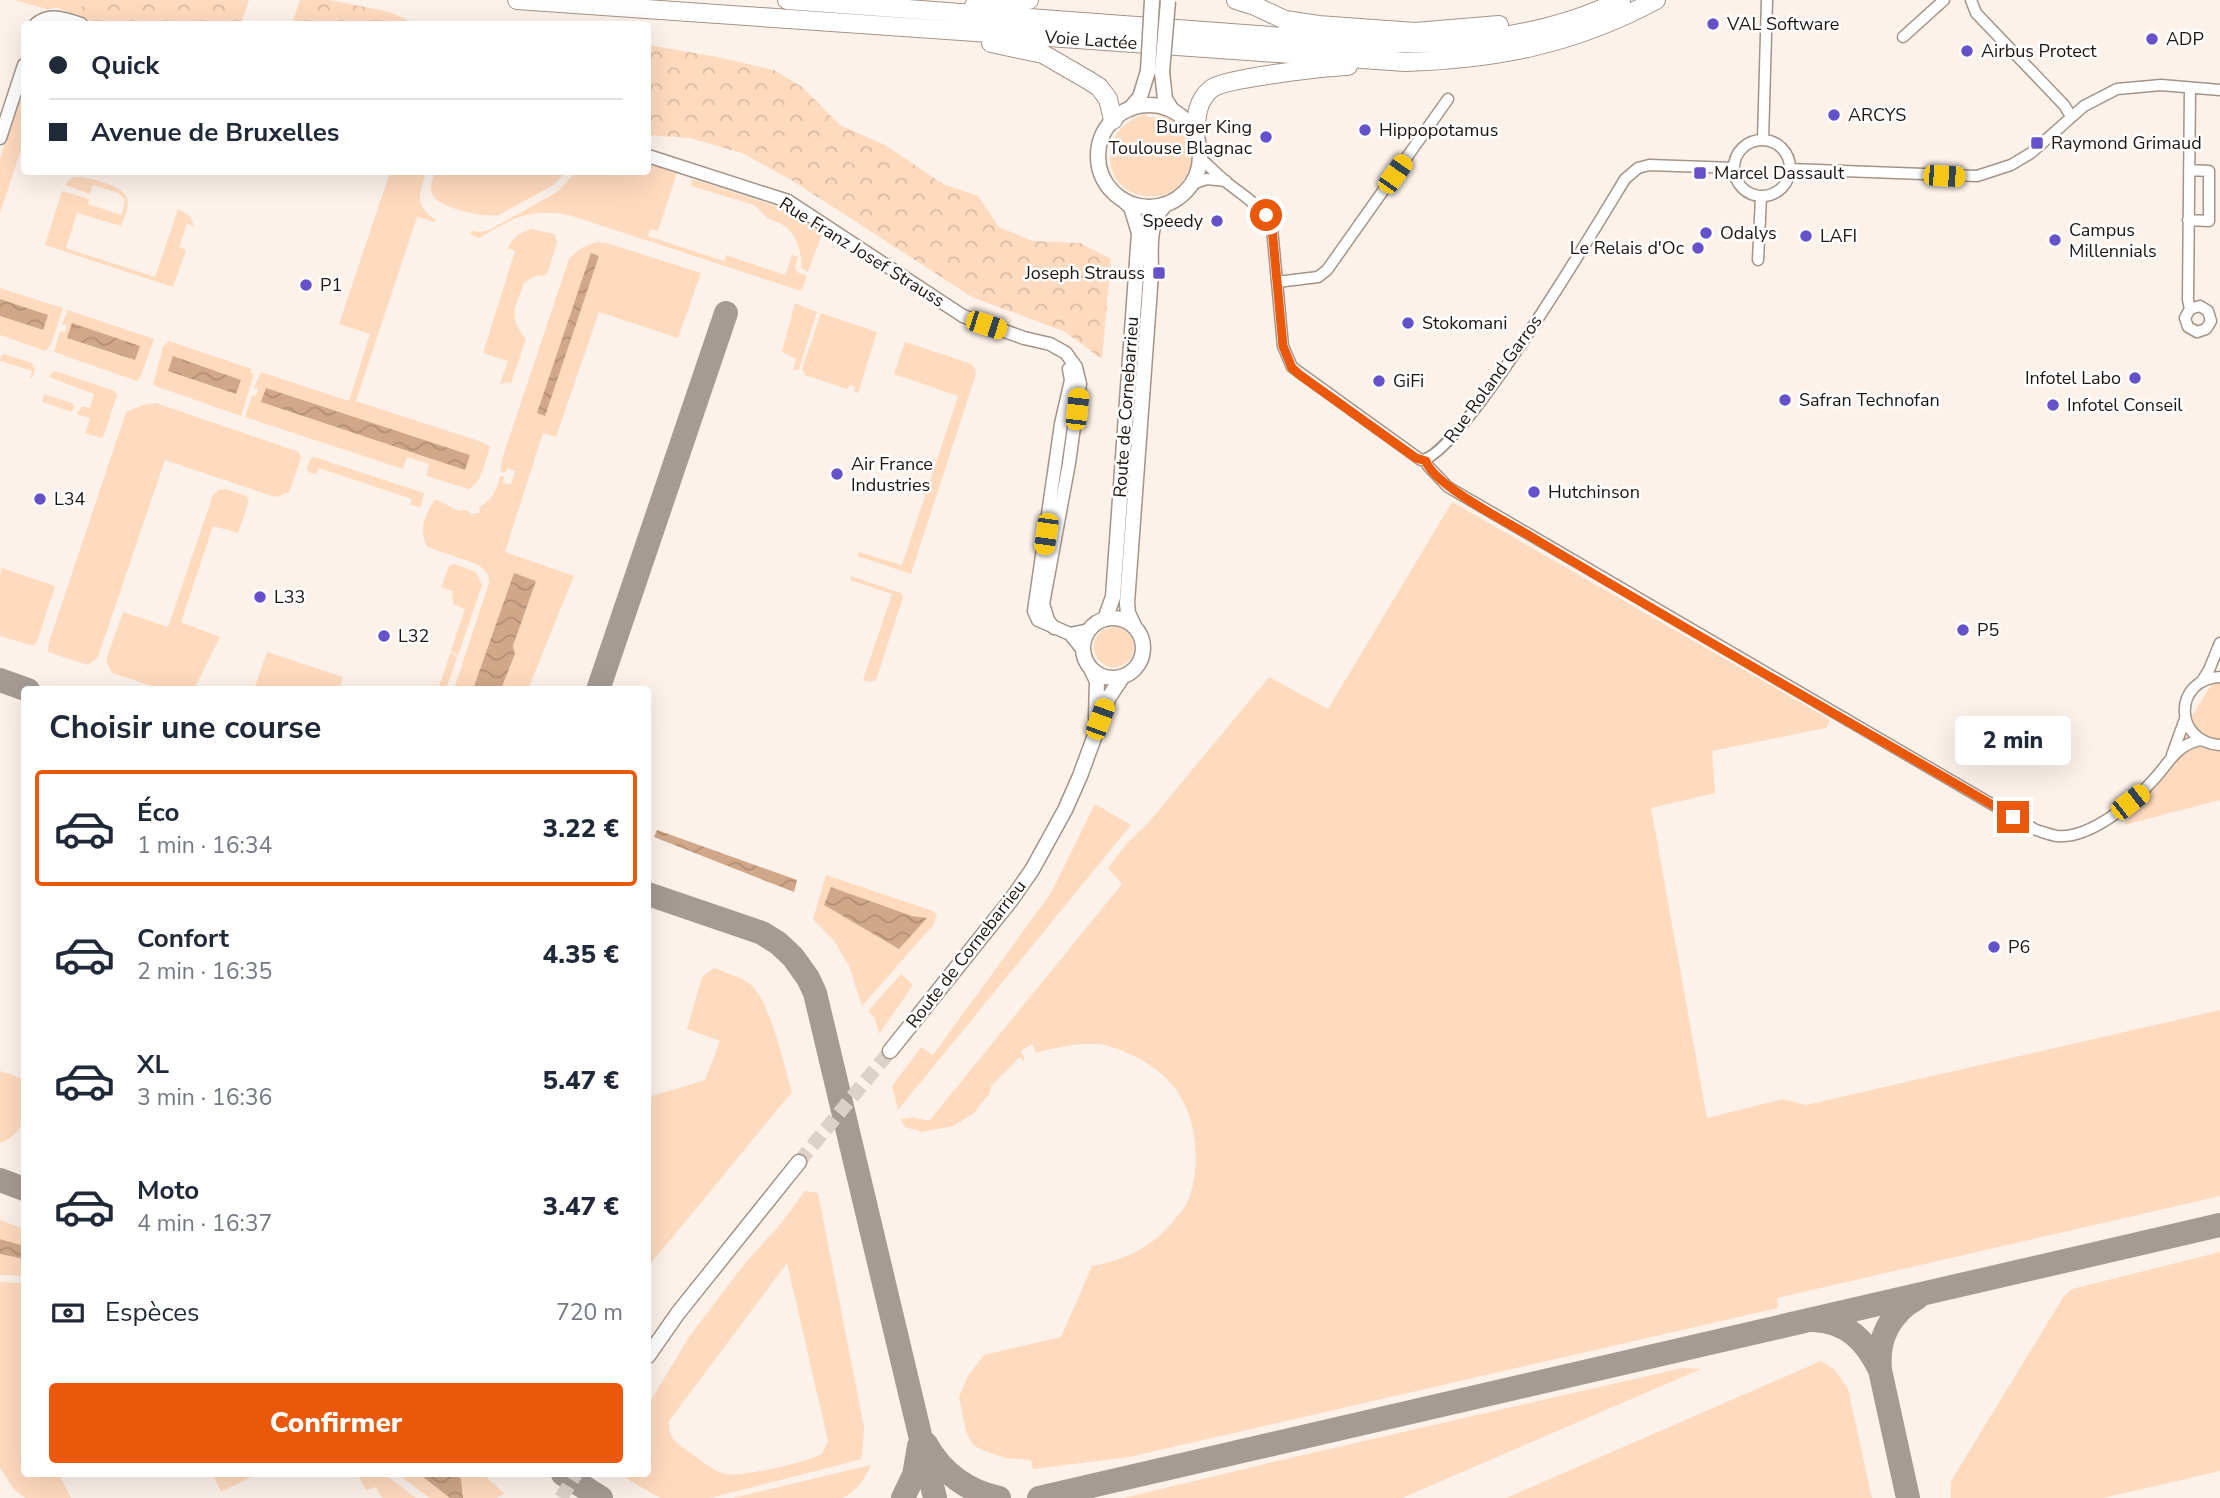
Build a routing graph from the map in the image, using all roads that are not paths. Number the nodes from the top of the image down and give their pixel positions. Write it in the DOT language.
graph roads {
  1 [pos="517,0"];
  2 [pos="787,0"];
  3 [pos="1030,0"];
  4 [pos="1152,0"];
  5 [pos="1168,0"];
  6 [pos="1236,0"];
  7 [pos="1600,0"];
  8 [pos="1621,0"];
  9 [pos="1656,0"];
  10 [pos="1768,0"];
  11 [pos="1944,0"];
  12 [pos="1971,0"];
  13 [pos="1252,3"];
  14 [pos="928,11"];
  15 [pos="40,21"];
  16 [pos="71,21"];
  17 [pos="905,27"];
  18 [pos="1903,37"];
  19 [pos="1370,59"];
  20 [pos="1155,72"];
  21 [pos="21,74"];
  22 [pos="2190,88"];
  23 [pos="2220,90"];
  24 [pos="1448,99"];
  25 [pos="1130,109"];
  26 [pos="1172,110"];
  27 [pos="2071,116"];
  28 [pos="1113,120"];
  29 [pos="1196,134"];
  30 [pos="0,138"];
  31 [pos="1763,140"];
  32 [pos="651,157"];
  33 [pos="1200,158"];
  34 [pos="1734,168"];
  35 [pos="1790,169"];
  36 [pos="2189,170"];
  37 [pos="1226,181"];
  38 [pos="1192,184"];
  39 [pos="1761,197"];
  40 [pos="1122,199"];
  41 [pos="1165,205"];
  42 [pos="2188,220"];
  43 [pos="1758,260"];
  44 [pos="1278,282"];
  45 [pos="2190,309"];
  46 [pos="1426,461"];
  47 [pos="1105,619"];
  48 [pos="1134,626"];
  49 [pos="1089,630"];
  50 [pos="1070,634"];
  51 [pos="2220,643"];
  52 [pos="1083,650"];
  53 [pos="1091,667"];
  54 [pos="1123,676"];
  55 [pos="2220,677"];
  56 [pos="2201,681"];
  57 [pos="2185,719"];
  58 [pos="2200,740"];
  59 [pos="1092,741"];
  60 [pos="2220,745"];
  61 [pos="2171,757"];
  62 [pos="890,1051"];
  63 [pos="799,1162"];
  64 [pos="651,1352"];
  1 -- 17 [label="highway, Voie Lactée"];
  2 -- 14 [label="highway, Voie Lactée"];
  3 -- 14 [label="highway"];
  4 -- 20 [label="main road, bridge"];
  5 -- 20 [label="main road, bridge"];
  6 -- 13 [label="highway"];
  7 -- 13 [label="highway"];
  8 -- 14 [label="highway, Voie Lactée"];
  9 -- 19 [label="highway, Voie Lactée"];
  10 -- 31 [label="street"];
  11 -- 18 [label="street"];
  12 -- 27 [label="street"];
  15 -- 16 [label="street"];
  17 -- 19 [label="highway, Voie Lactée"];
  17 -- 28 [label="highway"];
  19 -- 29 [label="highway"];
  20 -- 25 [label="main road"];
  20 -- 26 [label="main road"];
  21 -- 30 [label="street"];
  22 -- 23 [label="street"];
  22 -- 27 [label="street"];
  22 -- 36 [label="street"];
  24 -- 44 [label="street"];
  25 -- 26 [label="main road"];
  25 -- 28 [label="main road"];
  26 -- 29 [label="main road"];
  27 -- 35 [label="street"];
  28 -- 40 [label="main road"];
  29 -- 33 [label="main road"];
  31 -- 34 [label="street"];
  31 -- 35 [label="street"];
  32 -- 50 [label="street, Rue Franz Josef Strauss"];
  33 -- 37 [label="street"];
  33 -- 38 [label="main road"];
  34 -- 39 [label="street"];
  34 -- 46 [label="street, Rue Roland Garros"];
  35 -- 39 [label="street"];
  36 -- 42 [label="street"];
  36 -- 42 [label="street"];
  37 -- 38 [label="street"];
  37 -- 44 [label="street"];
  38 -- 41 [label="main road"];
  39 -- 43 [label="street"];
  40 -- 41 [label="main road"];
  40 -- 47 [label="main road, Route de Cornebarrieu"];
  41 -- 48 [label="main road, Route de Cornebarrieu"];
  42 -- 45 [label="street"];
  44 -- 46 [label="street"];
  46 -- 61 [label="street"];
  47 -- 48 [label="main road"];
  47 -- 49 [label="main road"];
  48 -- 54 [label="main road"];
  49 -- 50 [label="street"];
  49 -- 52 [label="main road"];
  50 -- 52 [label="street"];
  51 -- 56 [label="street"];
  52 -- 53 [label="main road"];
  53 -- 54 [label="main road"];
  53 -- 59 [label="main road, Route de Cornebarrieu"];
  54 -- 59 [label="main road, Route de Cornebarrieu"];
  55 -- 56 [label="street"];
  56 -- 57 [label="street"];
  57 -- 58 [label="street"];
  57 -- 61 [label="street"];
  58 -- 60 [label="street"];
  58 -- 61 [label="street"];
  59 -- 62 [label="main road, Route de Cornebarrieu"];
  63 -- 64 [label="main road"];
}
